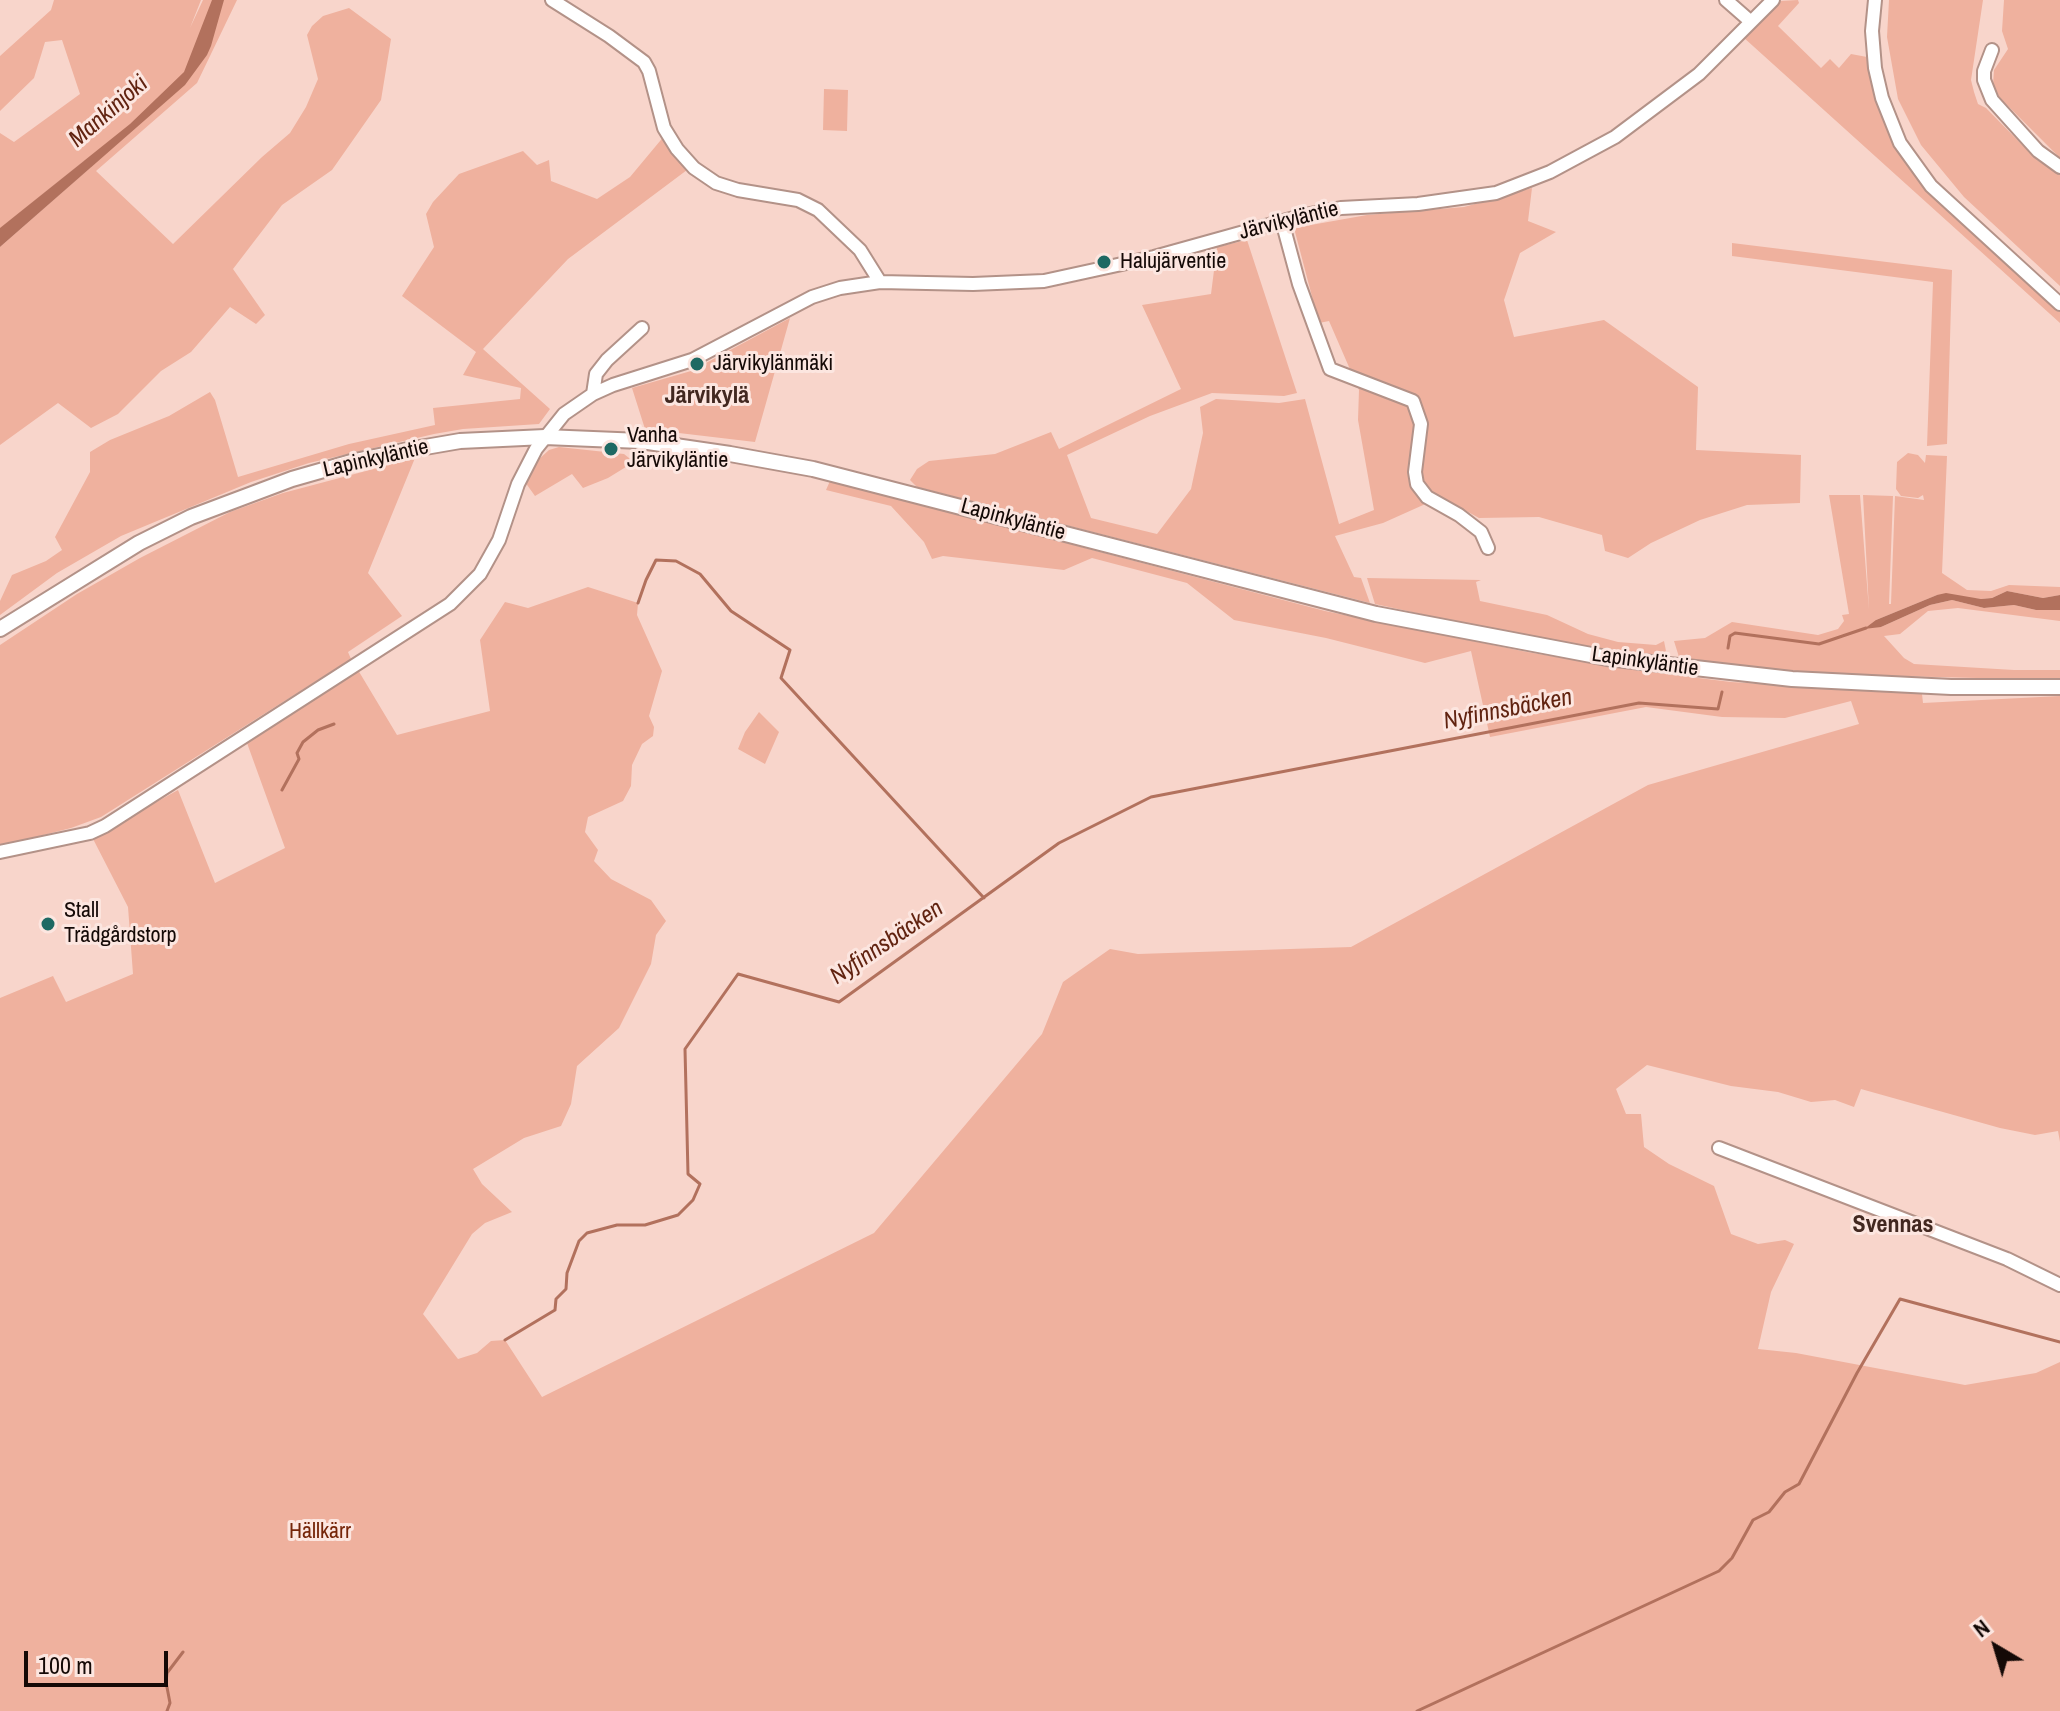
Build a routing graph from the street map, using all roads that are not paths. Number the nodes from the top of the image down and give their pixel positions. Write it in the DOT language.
graph roads {
  1 [pos="552,0"];
  2 [pos="1726,0"];
  3 [pos="1773,0"];
  4 [pos="1875,0"];
  5 [pos="1750,21"];
  6 [pos="1992,50"];
  7 [pos="2060,167"];
  8 [pos="1282,221"];
  9 [pos="880,282"];
  10 [pos="2060,304"];
  11 [pos="642,328"];
  12 [pos="593,394"];
  13 [pos="545,437"];
  14 [pos="1488,548"];
  15 [pos="0,629"];
  16 [pos="2060,687"];
  17 [pos="0,852"];
  18 [pos="1719,1148"];
  19 [pos="2060,1285"];
  1 -- 9 [label="street"];
  2 -- 5 [label="street"];
  3 -- 5 [label="street, Järvikyläntie"];
  4 -- 10 [label="street"];
  5 -- 8 [label="street, Järvikyläntie"];
  6 -- 7 [label="street"];
  8 -- 9 [label="street, Järvikyläntie"];
  8 -- 14 [label="street"];
  9 -- 12 [label="street, Järvikyläntie"];
  11 -- 12 [label="street"];
  12 -- 13 [label="street, Järvikyläntie"];
  13 -- 15 [label="main road, Lapinkyläntie"];
  13 -- 16 [label="main road, Lapinkyläntie"];
  13 -- 17 [label="street"];
  18 -- 19 [label="street"];
}
